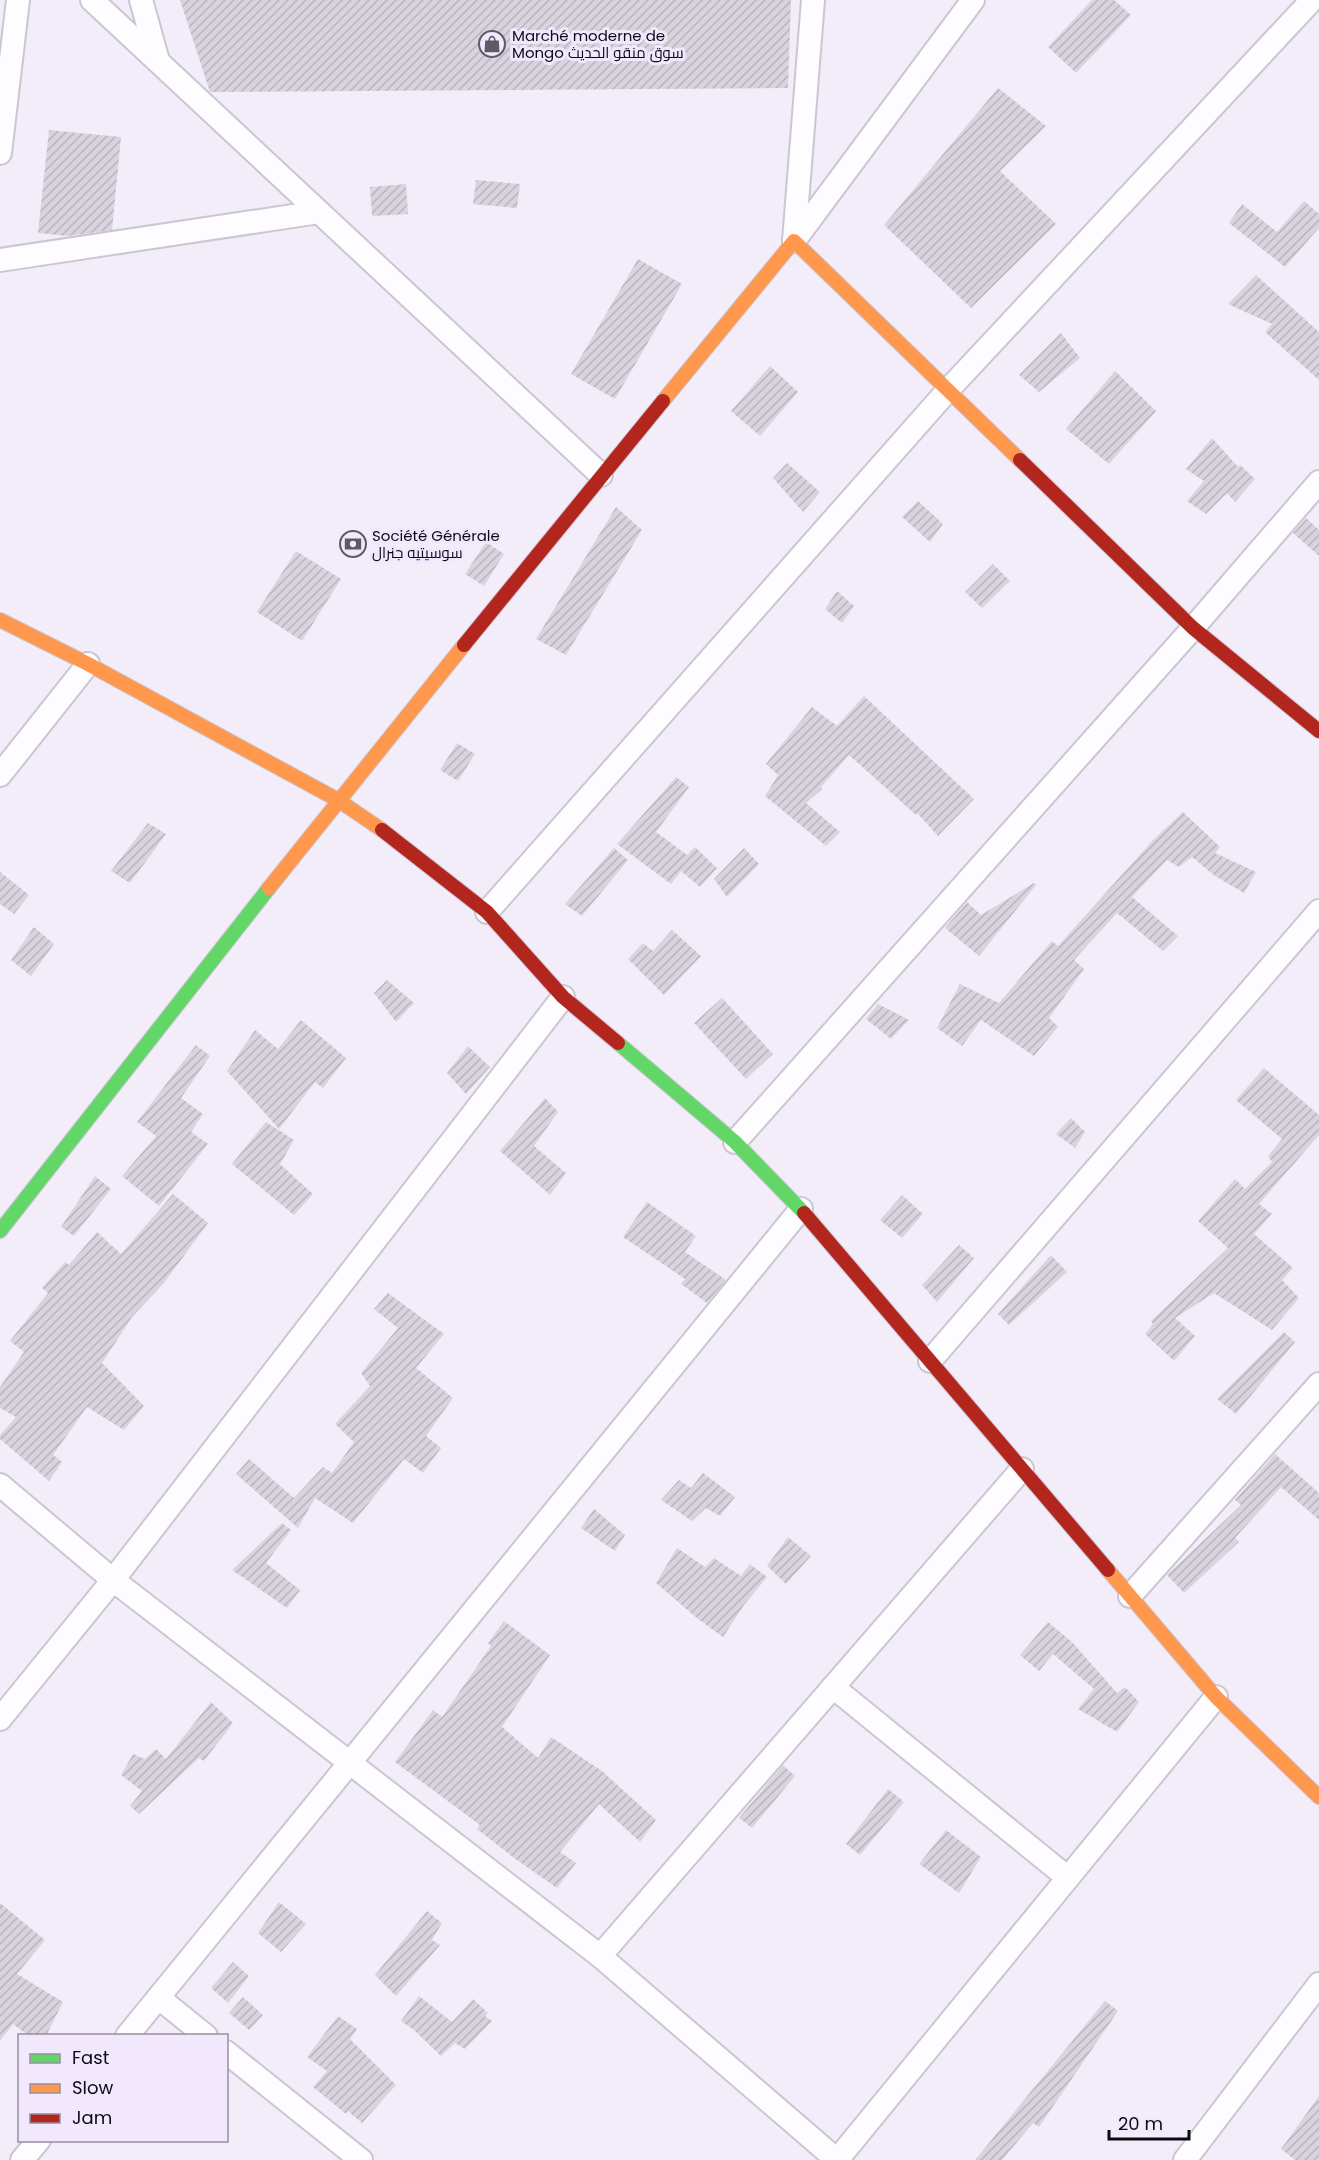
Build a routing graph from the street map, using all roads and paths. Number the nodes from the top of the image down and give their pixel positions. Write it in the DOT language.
graph roads {
  1 [pos="18,0"];
  2 [pos="92,0"];
  3 [pos="141,0"];
  4 [pos="813,0"];
  5 [pos="973,0"];
  6 [pos="1312,0"];
  7 [pos="158,61"];
  8 [pos="0,153"];
  9 [pos="319,212"];
  10 [pos="794,241"];
  11 [pos="0,260"];
  12 [pos="948,390"];
  13 [pos="602,475"];
  14 [pos="1319,482"];
  15 [pos="0,620"];
  16 [pos="1193,628"];
  17 [pos="88,664"];
  18 [pos="1319,730"];
  19 [pos="0,775"];
  20 [pos="338,800"];
  21 [pos="1319,911"];
  22 [pos="487,912"];
  23 [pos="563,997"];
  24 [pos="735,1142"];
  25 [pos="801,1209"];
  26 [pos="0,1231"];
  27 [pos="930,1360"];
  28 [pos="1319,1383"];
  29 [pos="1022,1469"];
  30 [pos="0,1485"];
  31 [pos="113,1580"];
  32 [pos="1130,1596"];
  33 [pos="833,1687"];
  34 [pos="1216,1697"];
  35 [pos="0,1719"];
  36 [pos="351,1764"];
  37 [pos="1319,1797"];
  38 [pos="1068,1878"];
  39 [pos="600,1956"];
  40 [pos="1319,1984"];
  41 [pos="159,1998"];
  42 [pos="130,2034"];
  43 [pos="204,2034"];
  44 [pos="228,2054"];
  45 [pos="37,2142"];
  46 [pos="22,2160"];
  47 [pos="361,2160"];
  48 [pos="837,2160"];
  49 [pos="1185,2160"];
  1 -- 8 [label="street"];
  2 -- 7 [label="street"];
  3 -- 7 [label="street"];
  4 -- 10 [label="street"];
  5 -- 10 [label="street"];
  6 -- 12 [label="street"];
  7 -- 9 [label="street"];
  9 -- 11 [label="street"];
  9 -- 13 [label="street"];
  10 -- 12 [label="main road"];
  10 -- 13 [label="main road"];
  12 -- 16 [label="main road"];
  12 -- 22 [label="street"];
  13 -- 20 [label="main road"];
  14 -- 16 [label="street"];
  15 -- 17 [label="main road"];
  16 -- 18 [label="main road"];
  16 -- 24 [label="street"];
  17 -- 19 [label="street"];
  17 -- 20 [label="main road"];
  20 -- 22 [label="main road"];
  20 -- 26 [label="main road"];
  21 -- 27 [label="street"];
  22 -- 23 [label="main road"];
  23 -- 24 [label="main road"];
  23 -- 31 [label="street"];
  24 -- 25 [label="main road"];
  25 -- 27 [label="main road"];
  25 -- 36 [label="street"];
  27 -- 29 [label="main road"];
  28 -- 32 [label="street"];
  29 -- 32 [label="main road"];
  29 -- 33 [label="street"];
  30 -- 31 [label="street"];
  31 -- 35 [label="street"];
  31 -- 36 [label="street"];
  32 -- 34 [label="main road"];
  33 -- 38 [label="street"];
  33 -- 39 [label="street"];
  34 -- 37 [label="main road"];
  34 -- 38 [label="street"];
  36 -- 39 [label="street"];
  36 -- 41 [label="street"];
  38 -- 48 [label="street"];
  39 -- 48 [label="street"];
  40 -- 49 [label="street"];
  41 -- 42 [label="street"];
  41 -- 43 [label="street"];
  44 -- 47 [label="street"];
  45 -- 46 [label="street"];
}
